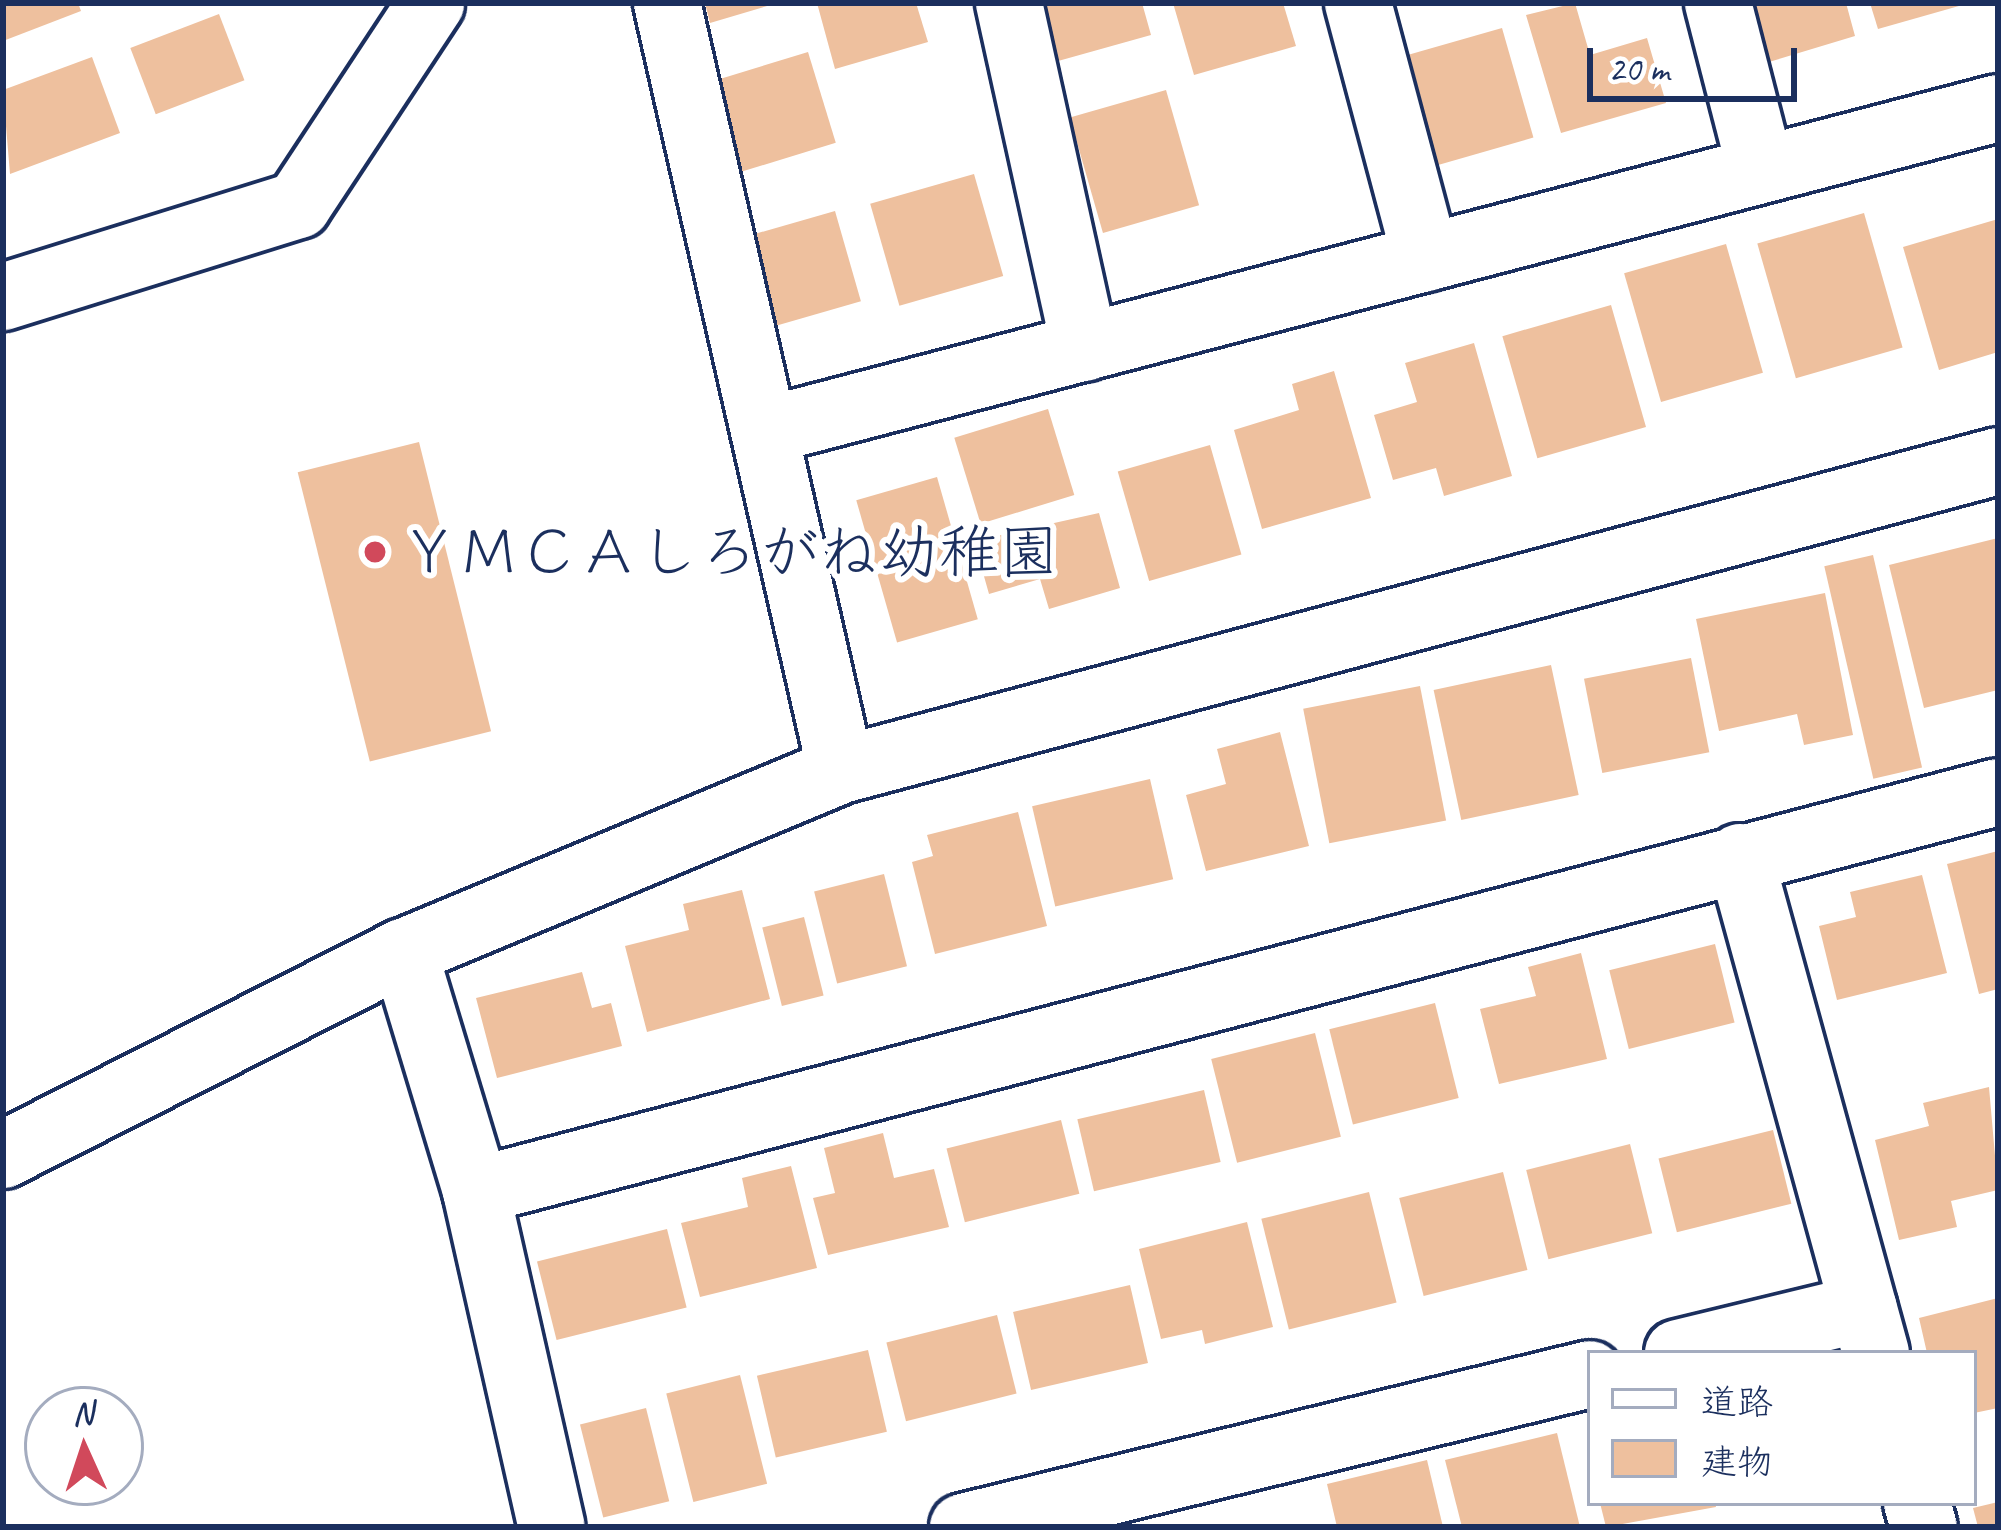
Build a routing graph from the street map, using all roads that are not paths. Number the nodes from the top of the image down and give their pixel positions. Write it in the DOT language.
graph roads {
  1 [pos="431,3"];
  2 [pos="667,3"];
  3 [pos="1009,3"];
  4 [pos="1358,3"];
  5 [pos="1718,3"];
  6 [pos="1998,108"];
  7 [pos="1761,170"];
  8 [pos="1426,258"];
  9 [pos="3,297"];
  10 [pos="1084,348"];
  11 [pos="765,431"];
  12 [pos="1998,460"];
  13 [pos="841,770"];
  14 [pos="1998,792"];
  15 [pos="1740,857"];
  16 [pos="404,952"];
  17 [pos="3,1155"];
  18 [pos="476,1191"];
  19 [pos="1870,1330"];
  20 [pos="1703,1350"];
  21 [pos="1587,1376"];
  22 [pos="552,1527"];
  23 [pos="963,1527"];
  1 -- 9 [label="street"];
  2 -- 11 [label="street"];
  3 -- 10 [label="street"];
  4 -- 8 [label="street"];
  5 -- 7 [label="street"];
  6 -- 7 [label="street"];
  7 -- 8 [label="street"];
  8 -- 10 [label="street"];
  10 -- 11 [label="street"];
  11 -- 13 [label="street"];
  12 -- 13 [label="street"];
  13 -- 16 [label="street"];
  14 -- 15 [label="street"];
  15 -- 18 [label="street"];
  15 -- 19 [label="street"];
  16 -- 17 [label="street"];
  16 -- 18 [label="street"];
  18 -- 22 [label="street"];
  19 -- 20 [label="street"];
  21 -- 23 [label="street"];
}
